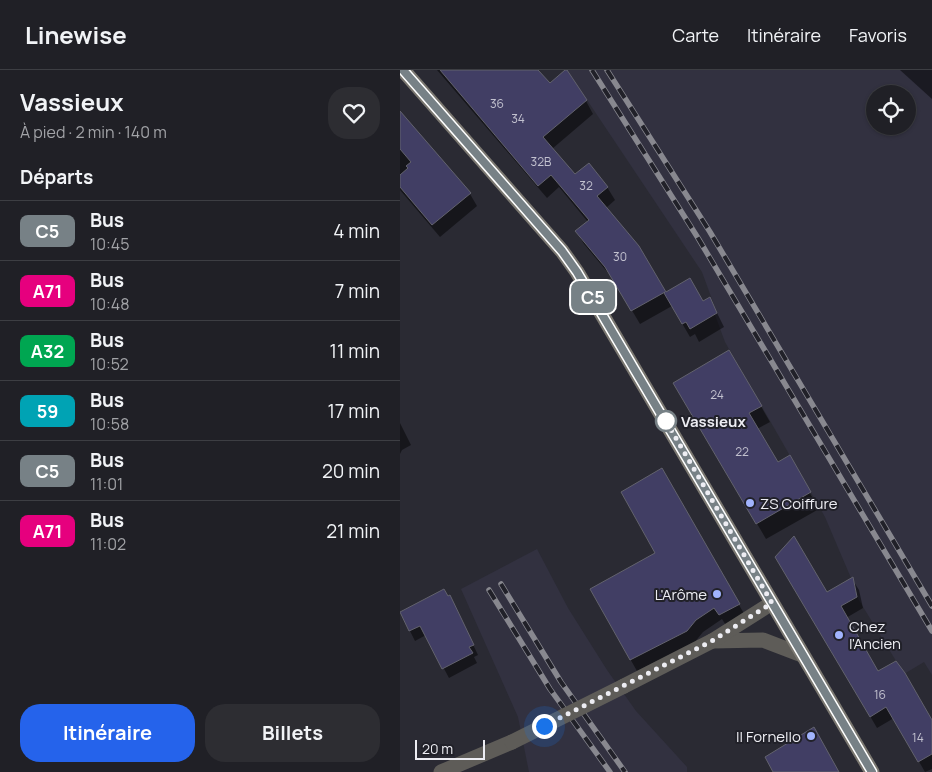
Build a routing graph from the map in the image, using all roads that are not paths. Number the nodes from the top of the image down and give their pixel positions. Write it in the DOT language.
graph roads {
  1 [pos="403,70"];
  2 [pos="772,603"];
  3 [pos="712,641"];
  4 [pos="802,655"];
  5 [pos="441,772"];
  6 [pos="872,772"];
  1 -- 2 [label="main road"];
  2 -- 3 [label="street"];
  2 -- 4 [label="main road"];
  3 -- 4 [label="street"];
  3 -- 5 [label="street, bridge"];
  4 -- 6 [label="main road"];
}
